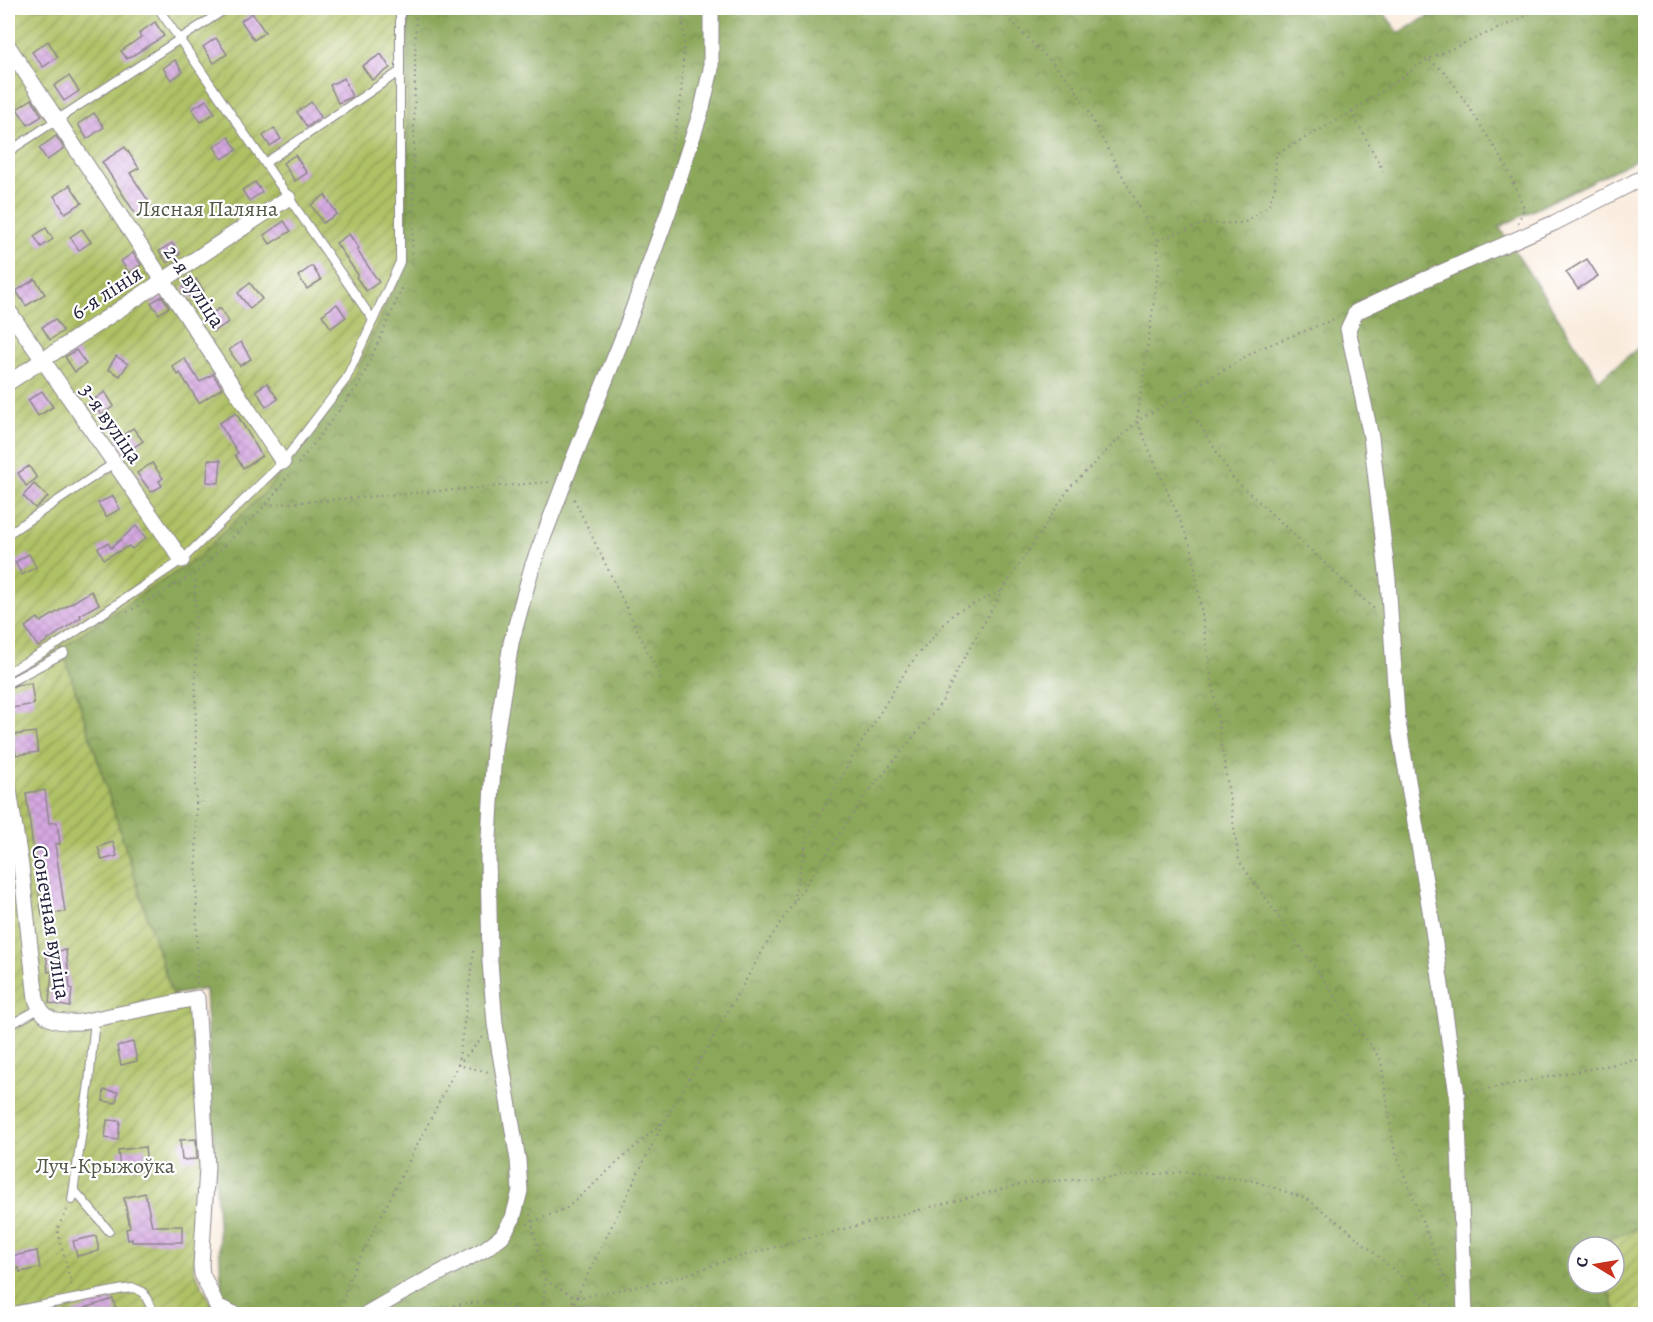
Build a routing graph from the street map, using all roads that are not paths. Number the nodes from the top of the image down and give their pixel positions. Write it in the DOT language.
graph roads {
  1 [pos="158,8"];
  2 [pos="227,8"];
  3 [pos="400,8"];
  4 [pos="711,8"];
  5 [pos="180,39"];
  6 [pos="8,46"];
  7 [pos="399,72"];
  8 [pos="58,120"];
  9 [pos="8,152"];
  10 [pos="265,163"];
  11 [pos="1646,176"];
  12 [pos="288,198"];
  13 [pos="165,281"];
  14 [pos="8,310"];
  15 [pos="373,320"];
  16 [pos="41,361"];
  17 [pos="8,383"];
  18 [pos="283,462"];
  19 [pos="114,464"];
  20 [pos="8,534"];
  21 [pos="182,560"];
  22 [pos="64,653"];
  23 [pos="8,672"];
  24 [pos="8,683"];
  25 [pos="8,784"];
  26 [pos="39,1009"];
  27 [pos="95,1018"];
  28 [pos="8,1026"];
  29 [pos="109,1231"];
  30 [pos="1646,1311"];
  31 [pos="8,1312"];
  32 [pos="155,1314"];
  33 [pos="235,1314"];
  34 [pos="366,1314"];
  35 [pos="1465,1314"];
  36 [pos="1638,1314"];
  1 -- 5 [label="lane"];
  2 -- 5 [label="lane"];
  3 -- 7 [label="lane"];
  4 -- 34 [label="street"];
  5 -- 8 [label="lane"];
  5 -- 10 [label="lane"];
  6 -- 8 [label="street, 2-я вуліца"];
  7 -- 10 [label="lane"];
  7 -- 15 [label="lane"];
  8 -- 9 [label="lane"];
  8 -- 13 [label="street, 2-я вуліца"];
  10 -- 12 [label="lane"];
  11 -- 35 [label="street"];
  12 -- 13 [label="street, 6-я лінія"];
  12 -- 15 [label="lane"];
  13 -- 16 [label="street, 6-я лінія"];
  13 -- 18 [label="street, 2-я вуліца"];
  14 -- 16 [label="street, 3-я вуліца"];
  15 -- 18 [label="lane"];
  16 -- 17 [label="street, 6-я лінія"];
  16 -- 19 [label="street, 3-я вуліца"];
  18 -- 21 [label="lane"];
  19 -- 20 [label="lane"];
  19 -- 21 [label="street, 3-я вуліца"];
  21 -- 23 [label="lane"];
  22 -- 24 [label="lane"];
  25 -- 26 [label="street, Сонечная вуліца"];
  26 -- 27 [label="street, Сонечная вуліца"];
  26 -- 28 [label="lane"];
  27 -- 29 [label="lane, Сонечная вуліца"];
  27 -- 33 [label="street, Сонечная вуліца"];
  30 -- 36 [label="street"];
  31 -- 32 [label="lane"];
}
